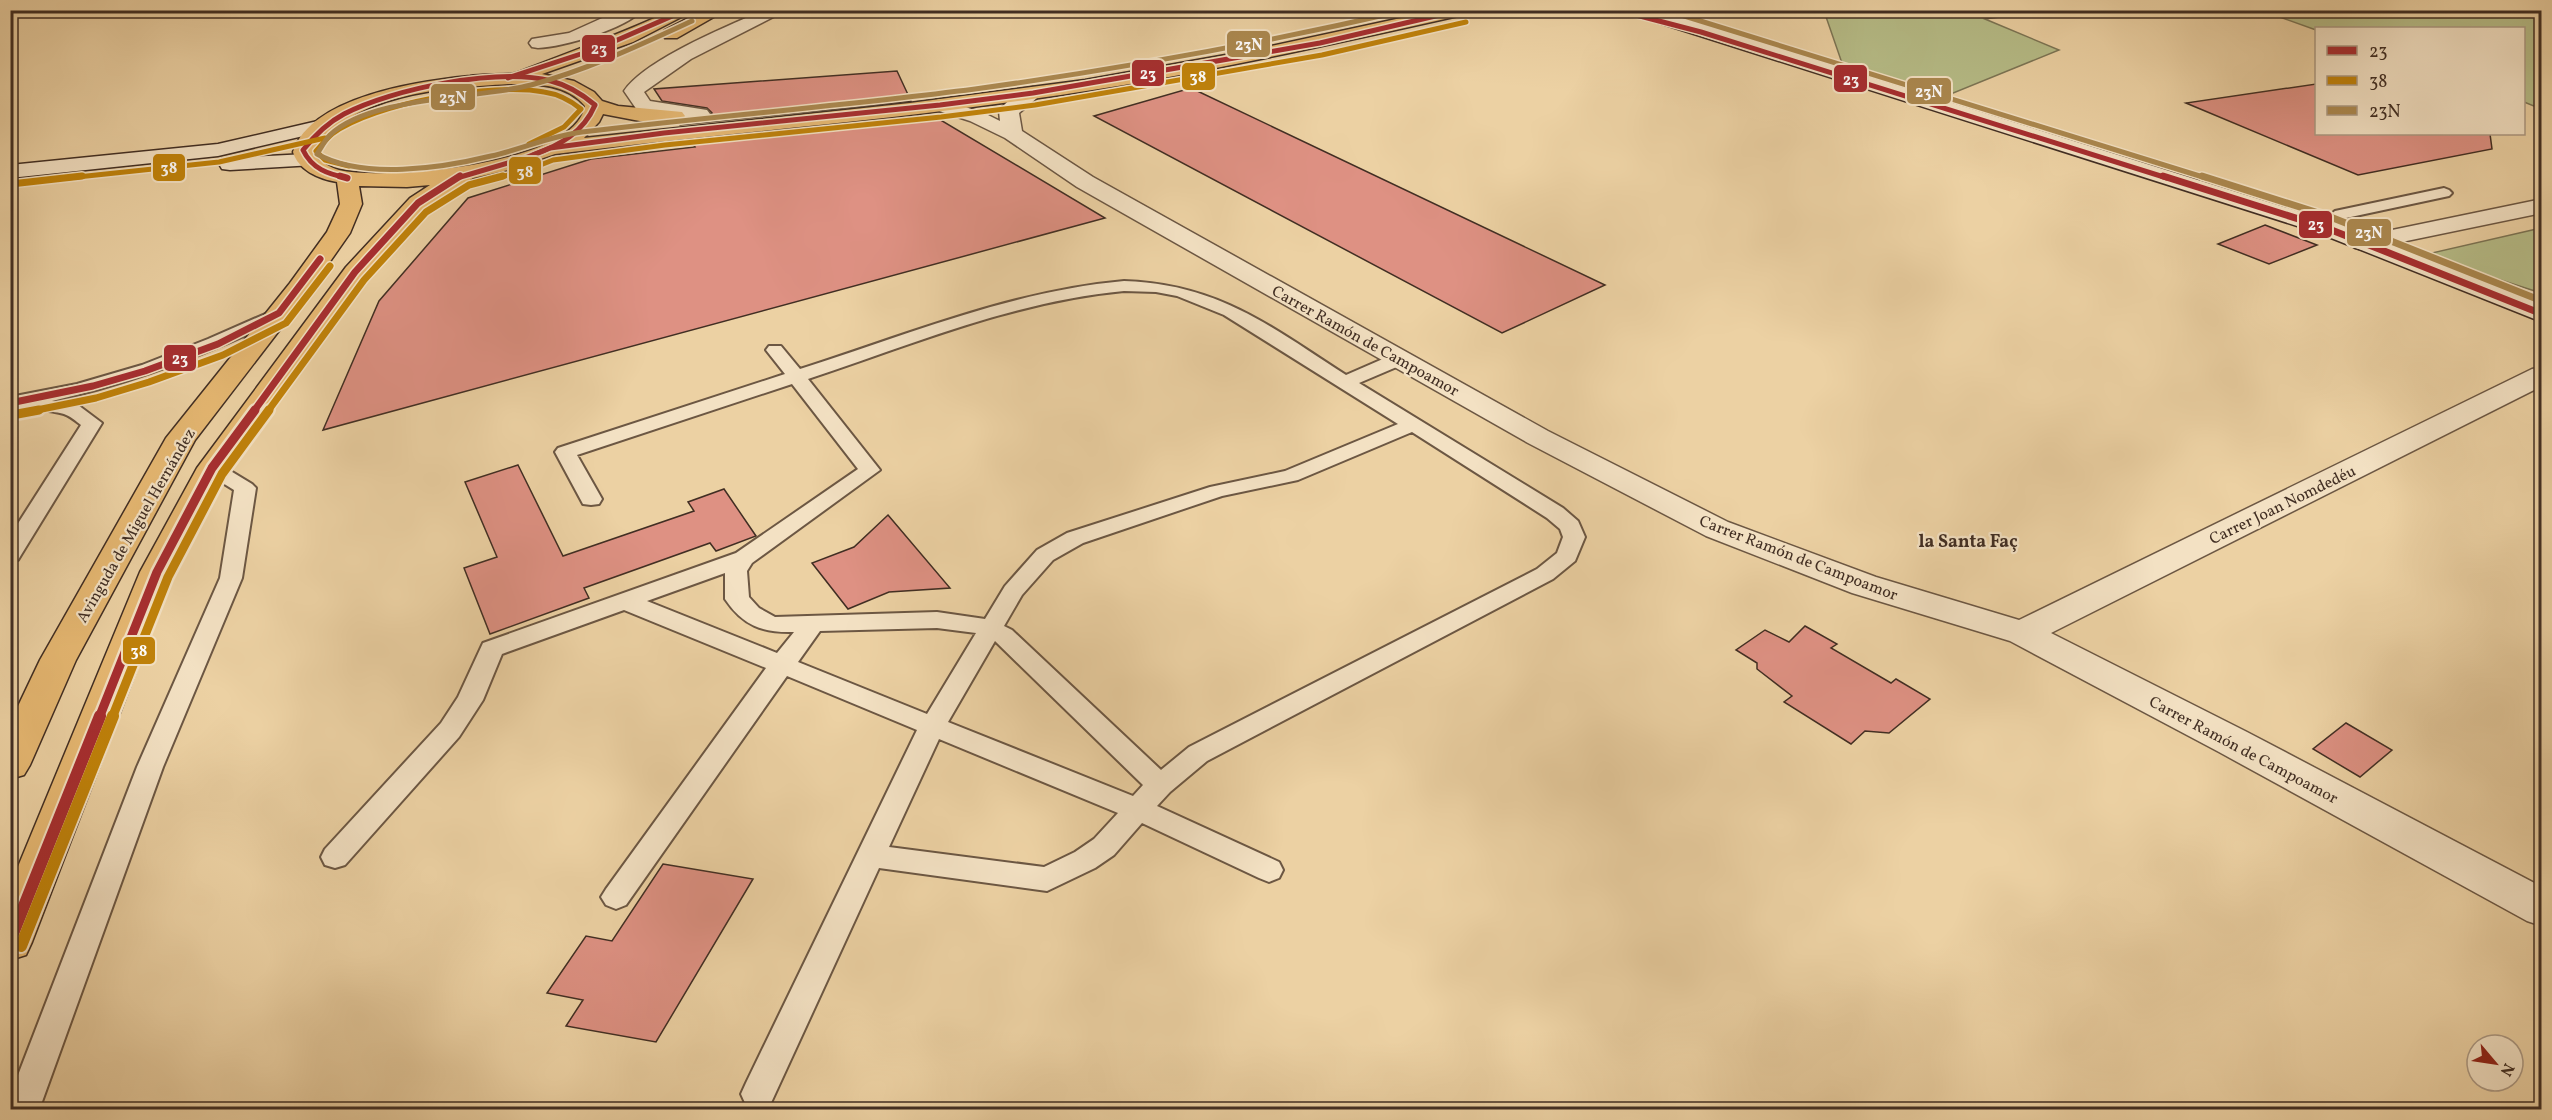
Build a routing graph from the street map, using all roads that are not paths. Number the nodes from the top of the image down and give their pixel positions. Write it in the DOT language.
graph roads {
  1 [pos="634,10"];
  2 [pos="687,10"];
  3 [pos="718,10"];
  4 [pos="779,10"];
  5 [pos="1397,10"];
  6 [pos="1463,10"];
  7 [pos="1615,10"];
  8 [pos="1636,10"];
  9 [pos="1701,33"];
  10 [pos="538,43"];
  11 [pos="508,78"];
  12 [pos="581,90"];
  13 [pos="1033,93"];
  14 [pos="595,105"];
  15 [pos="940,105"];
  16 [pos="700,114"];
  17 [pos="322,126"];
  18 [pos="1012,134"];
  19 [pos="550,148"];
  20 [pos="306,160"];
  21 [pos="10,171"];
  22 [pos="465,174"];
  23 [pos="346,178"];
  24 [pos="10,188"];
  25 [pos="2444,193"];
  26 [pos="2541,207"];
  27 [pos="2324,227"];
  28 [pos="2363,243"];
  29 [pos="279,314"];
  30 [pos="2541,314"];
  31 [pos="776,350"];
  32 [pos="1399,358"];
  33 [pos="2541,375"];
  34 [pos="797,377"];
  35 [pos="1345,382"];
  36 [pos="13,403"];
  37 [pos="1414,424"];
  38 [pos="212,468"];
  39 [pos="591,499"];
  40 [pos="10,555"];
  41 [pos="744,558"];
  42 [pos="625,601"];
  43 [pos="813,624"];
  44 [pos="990,629"];
  45 [pos="2022,633"];
  46 [pos="781,666"];
  47 [pos="932,727"];
  48 [pos="10,765"];
  49 [pos="1160,785"];
  50 [pos="1139,810"];
  51 [pos="335,856"];
  52 [pos="872,856"];
  53 [pos="1269,870"];
  54 [pos="616,897"];
  55 [pos="2541,908"];
  56 [pos="10,942"];
  57 [pos="758,1094"];
  58 [pos="22,1110"];
  1 -- 10 [label="street"];
  2 -- 11 [label="main road"];
  3 -- 12 [label="main road"];
  4 -- 16 [label="street"];
  5 -- 16 [label="main road"];
  6 -- 13 [label="main road"];
  7 -- 9 [label="street"];
  8 -- 9 [label="street"];
  9 -- 27 [label="street"];
  11 -- 12 [label="main road"];
  11 -- 17 [label="main road"];
  12 -- 14 [label="main road"];
  13 -- 15 [label="main road"];
  13 -- 18 [label="street"];
  14 -- 16 [label="main road"];
  14 -- 19 [label="main road"];
  15 -- 18 [label="street, Carrer Ramón de Campoamor"];
  15 -- 19 [label="main road"];
  17 -- 20 [label="main road"];
  17 -- 21 [label="street"];
  18 -- 32 [label="street, Carrer Ramón de Campoamor"];
  19 -- 22 [label="main road"];
  20 -- 23 [label="main road"];
  20 -- 24 [label="street"];
  22 -- 23 [label="main road"];
  22 -- 38 [label="main road"];
  23 -- 29 [label="main road, Avinguda de Miguel Hernández"];
  25 -- 27 [label="lane"];
  26 -- 28 [label="street"];
  27 -- 28 [label="street"];
  28 -- 30 [label="street"];
  29 -- 36 [label="lane"];
  29 -- 48 [label="main road, Avinguda de Miguel Hernández"];
  31 -- 34 [label="lane"];
  32 -- 35 [label="lane"];
  32 -- 45 [label="street, Carrer Ramón de Campoamor"];
  33 -- 45 [label="street, Carrer Joan Nomdedéu"];
  34 -- 35 [label="lane"];
  34 -- 39 [label="lane"];
  34 -- 41 [label="lane"];
  35 -- 37 [label="lane"];
  36 -- 40 [label="lane"];
  37 -- 44 [label="lane"];
  37 -- 49 [label="lane"];
  38 -- 56 [label="main road"];
  38 -- 58 [label="lane"];
  41 -- 42 [label="lane"];
  41 -- 43 [label="lane"];
  42 -- 46 [label="lane"];
  42 -- 51 [label="lane"];
  43 -- 44 [label="lane"];
  43 -- 46 [label="lane"];
  44 -- 47 [label="lane"];
  44 -- 49 [label="lane"];
  45 -- 55 [label="street, Carrer Ramón de Campoamor"];
  46 -- 47 [label="lane"];
  46 -- 54 [label="lane"];
  47 -- 50 [label="lane"];
  47 -- 52 [label="lane"];
  49 -- 50 [label="lane"];
  50 -- 52 [label="lane"];
  50 -- 53 [label="lane"];
  52 -- 57 [label="lane"];
}
